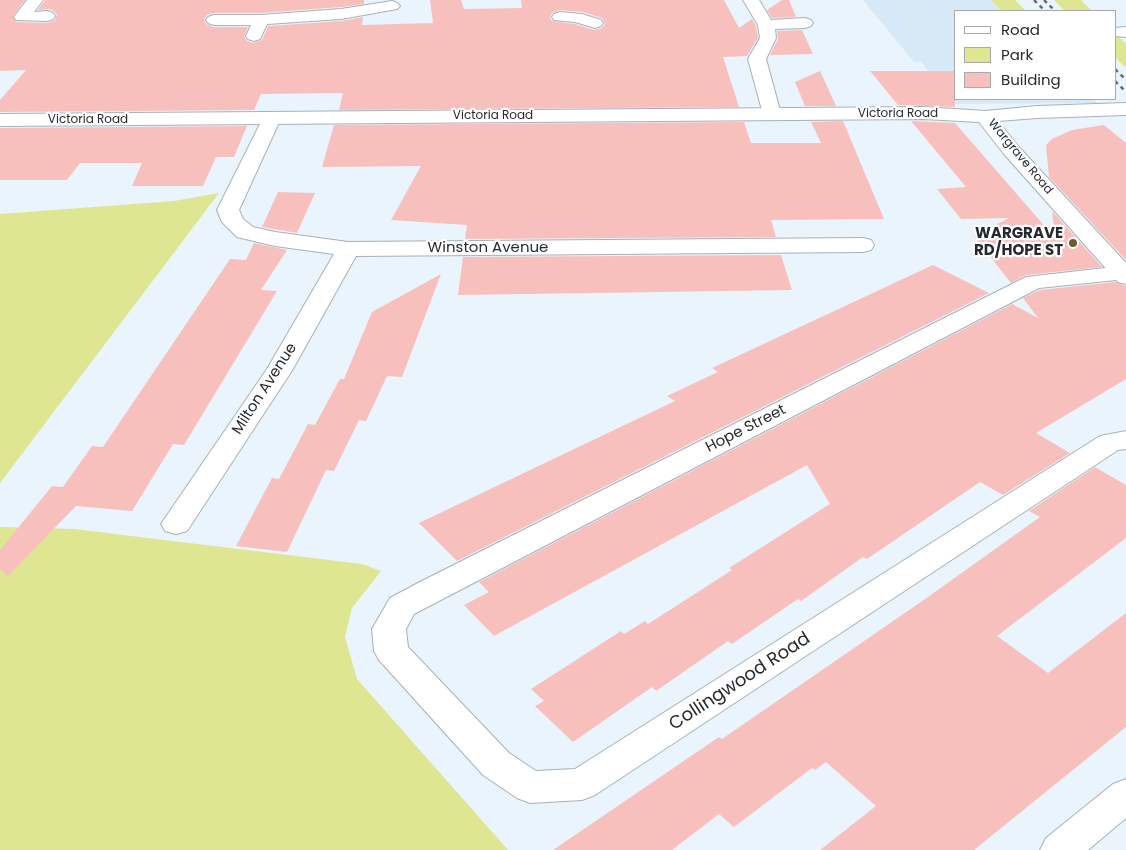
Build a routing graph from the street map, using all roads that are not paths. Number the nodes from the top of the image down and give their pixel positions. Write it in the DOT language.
graph roads {
  1 [pos="35,0"];
  2 [pos="579,0"];
  3 [pos="751,0"];
  4 [pos="395,6"];
  5 [pos="47,16"];
  6 [pos="560,16"];
  7 [pos="576,17"];
  8 [pos="214,20"];
  9 [pos="261,20"];
  10 [pos="595,23"];
  11 [pos="805,23"];
  12 [pos="766,25"];
  13 [pos="254,36"];
  14 [pos="1126,109"];
  15 [pos="772,114"];
  16 [pos="985,117"];
  17 [pos="272,118"];
  18 [pos="0,120"];
  19 [pos="863,244"];
  20 [pos="348,249"];
  21 [pos="1124,275"];
  22 [pos="1126,440"];
  23 [pos="176,524"];
  24 [pos="389,629"];
  25 [pos="1126,795"];
  26 [pos="1060,850"];
  1 -- 5 [label="street"];
  2 -- 7 [label="street"];
  3 -- 12 [label="street"];
  4 -- 9 [label="street"];
  6 -- 7 [label="street"];
  7 -- 10 [label="street"];
  8 -- 9 [label="street"];
  9 -- 13 [label="street"];
  11 -- 12 [label="street"];
  12 -- 15 [label="street"];
  14 -- 16 [label="street, Wargrave Road"];
  15 -- 16 [label="street, Victoria Road"];
  15 -- 17 [label="street, Victoria Road"];
  16 -- 21 [label="street, Wargrave Road"];
  17 -- 18 [label="street, Victoria Road"];
  17 -- 20 [label="street, Winston Avenue"];
  19 -- 20 [label="street, Winston Avenue"];
  20 -- 23 [label="street, Milton Avenue"];
  21 -- 24 [label="street, Hope Street"];
  22 -- 24 [label="street, Collingwood Road"];
  25 -- 26 [label="street"];
}
